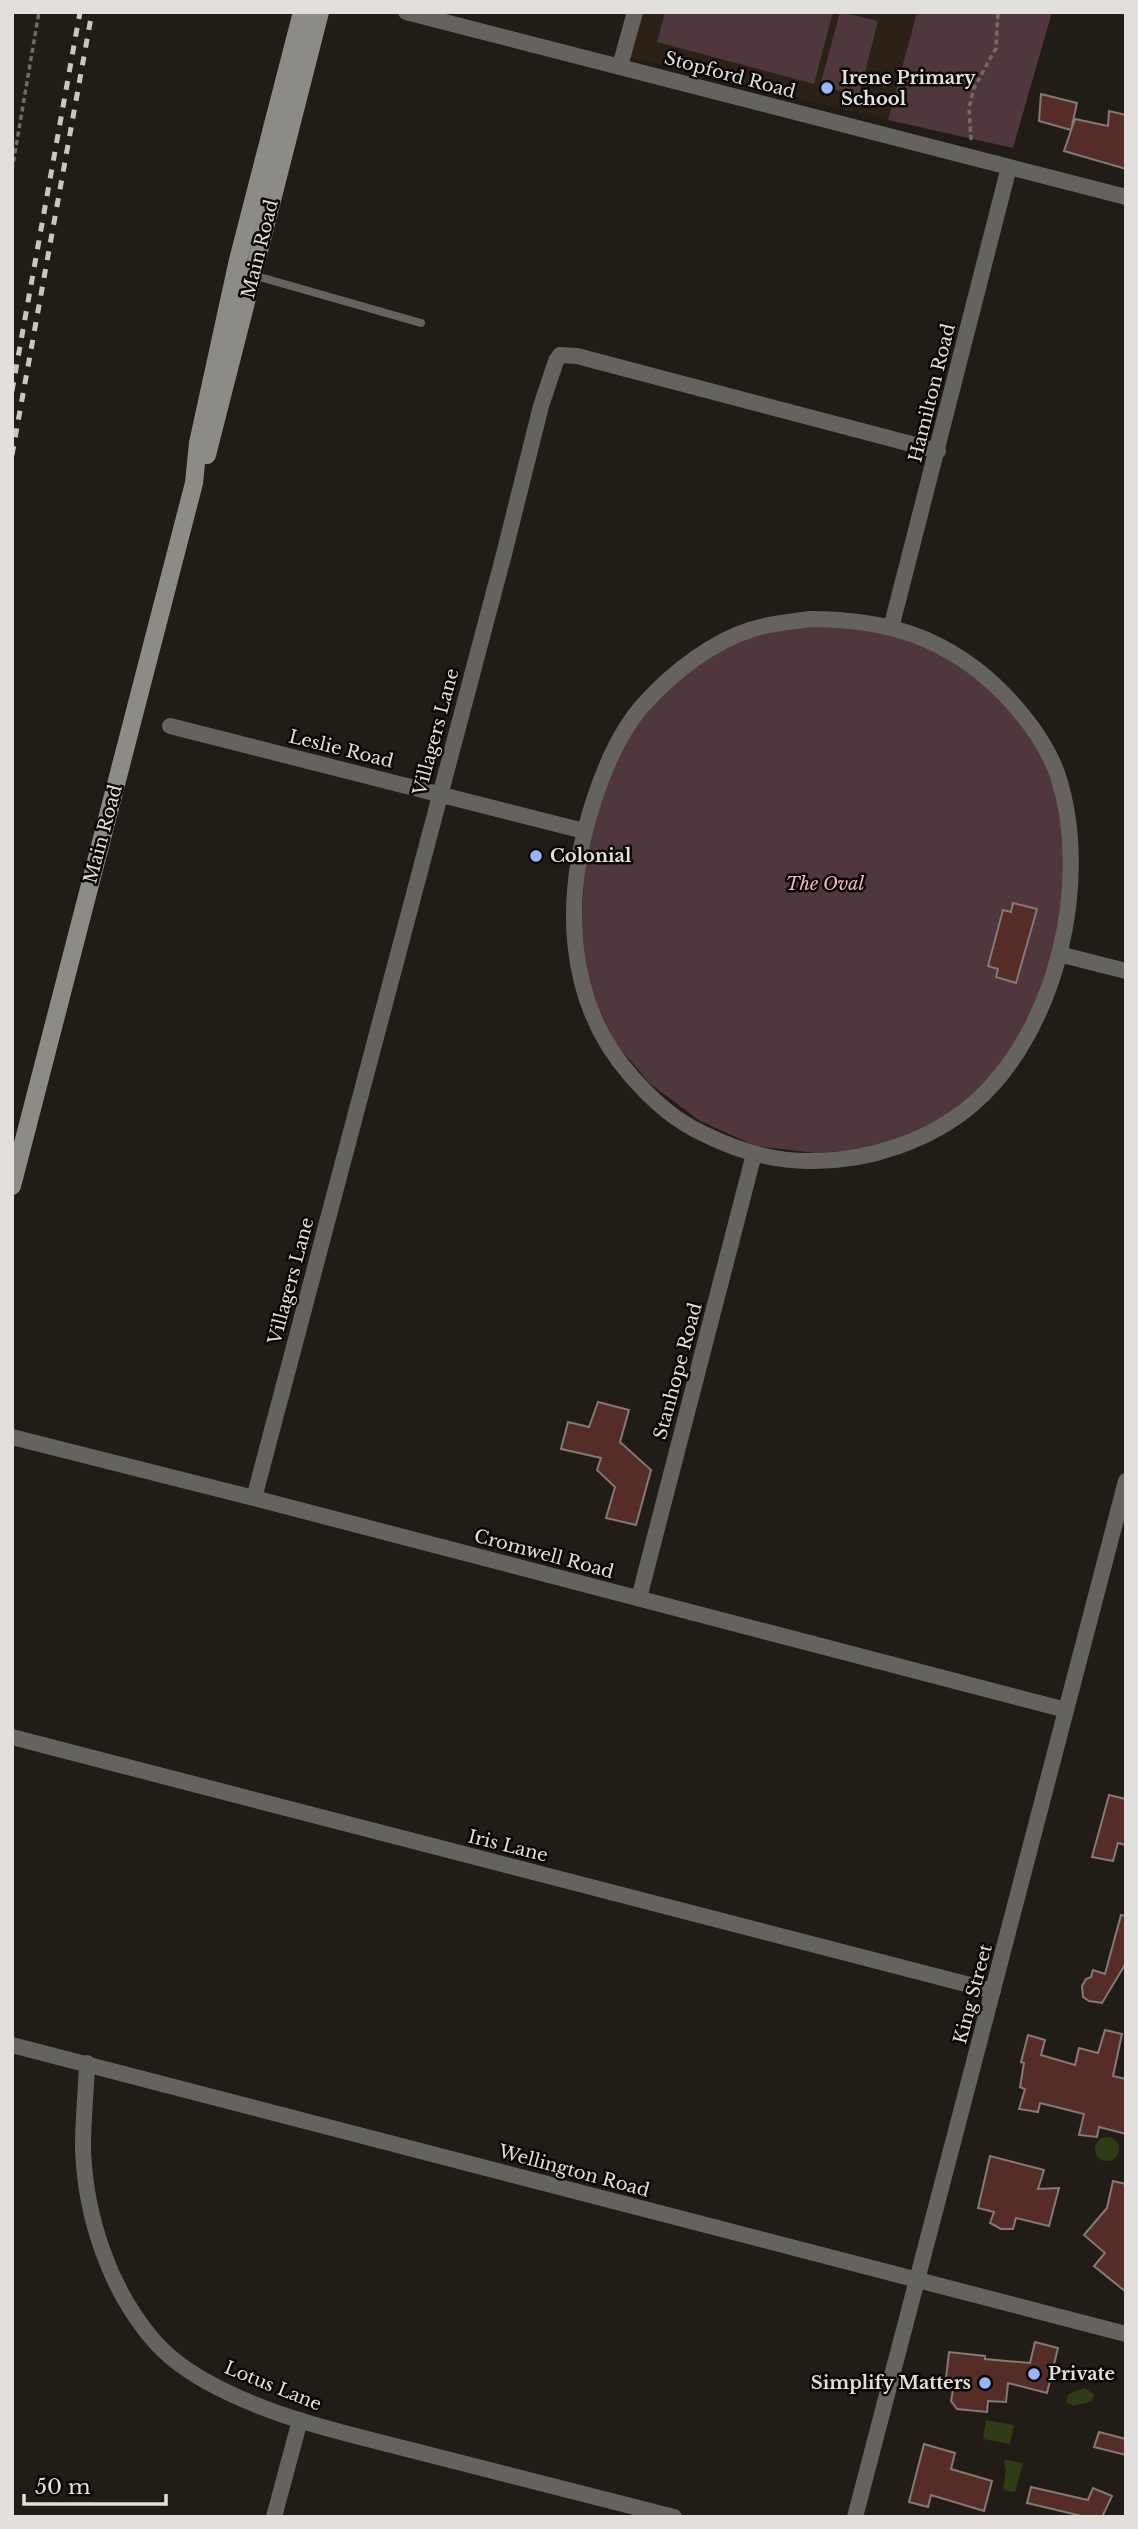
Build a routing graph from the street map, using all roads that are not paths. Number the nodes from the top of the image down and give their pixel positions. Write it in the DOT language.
graph roads {
  1 [pos="302,12"];
  2 [pos="320,12"];
  3 [pos="406,12"];
  4 [pos="635,12"];
  5 [pos="620,66"];
  6 [pos="1009,167"];
  7 [pos="1126,197"];
  8 [pos="253,275"];
  9 [pos="421,323"];
  10 [pos="938,451"];
  11 [pos="194,483"];
  12 [pos="891,628"];
  13 [pos="170,726"];
  14 [pos="440,794"];
  15 [pos="584,831"];
  16 [pos="1059,954"];
  17 [pos="1126,971"];
  18 [pos="754,1154"];
  19 [pos="12,1186"];
  20 [pos="12,1437"];
  21 [pos="1126,1481"];
  22 [pos="254,1498"];
  23 [pos="639,1598"];
  24 [pos="1066,1710"];
  25 [pos="12,1737"];
  26 [pos="993,1992"];
  27 [pos="12,2045"];
  28 [pos="87,2063"];
  29 [pos="916,2280"];
  30 [pos="1126,2334"];
  31 [pos="300,2420"];
  32 [pos="274,2517"];
  33 [pos="674,2517"];
  34 [pos="855,2517"];
  1 -- 11 [label="main road, Main Road"];
  2 -- 8 [label="main road, Main Road"];
  3 -- 5 [label="street, Stopford Road"];
  4 -- 5 [label="street"];
  5 -- 6 [label="street, Stopford Road"];
  6 -- 7 [label="street, Stopford Road"];
  6 -- 10 [label="street, Hamilton Road"];
  8 -- 9 [label="lane"];
  8 -- 11 [label="main road, Main Road"];
  10 -- 12 [label="street, Hamilton Road"];
  10 -- 14 [label="street, Villagers Lane"];
  11 -- 19 [label="main road, Main Road"];
  12 -- 15 [label="street"];
  12 -- 16 [label="street"];
  13 -- 14 [label="street, Leslie Road"];
  14 -- 15 [label="street, Leslie Road"];
  14 -- 22 [label="street, Villagers Lane"];
  15 -- 18 [label="street"];
  16 -- 17 [label="street"];
  16 -- 18 [label="street"];
  18 -- 23 [label="street, Stanhope Road"];
  20 -- 22 [label="street, Cromwell Road"];
  21 -- 24 [label="street, King Street"];
  22 -- 23 [label="street, Cromwell Road"];
  23 -- 24 [label="street, Cromwell Road"];
  24 -- 26 [label="street, King Street"];
  25 -- 26 [label="street, Iris Lane"];
  26 -- 29 [label="street, King Street"];
  27 -- 28 [label="street, Wellington Road"];
  28 -- 29 [label="street, Wellington Road"];
  28 -- 31 [label="street, Lotus Lane"];
  29 -- 30 [label="street, Wellington Road"];
  29 -- 34 [label="street, King Street"];
  31 -- 32 [label="street"];
  31 -- 33 [label="street, Lotus Lane"];
}
